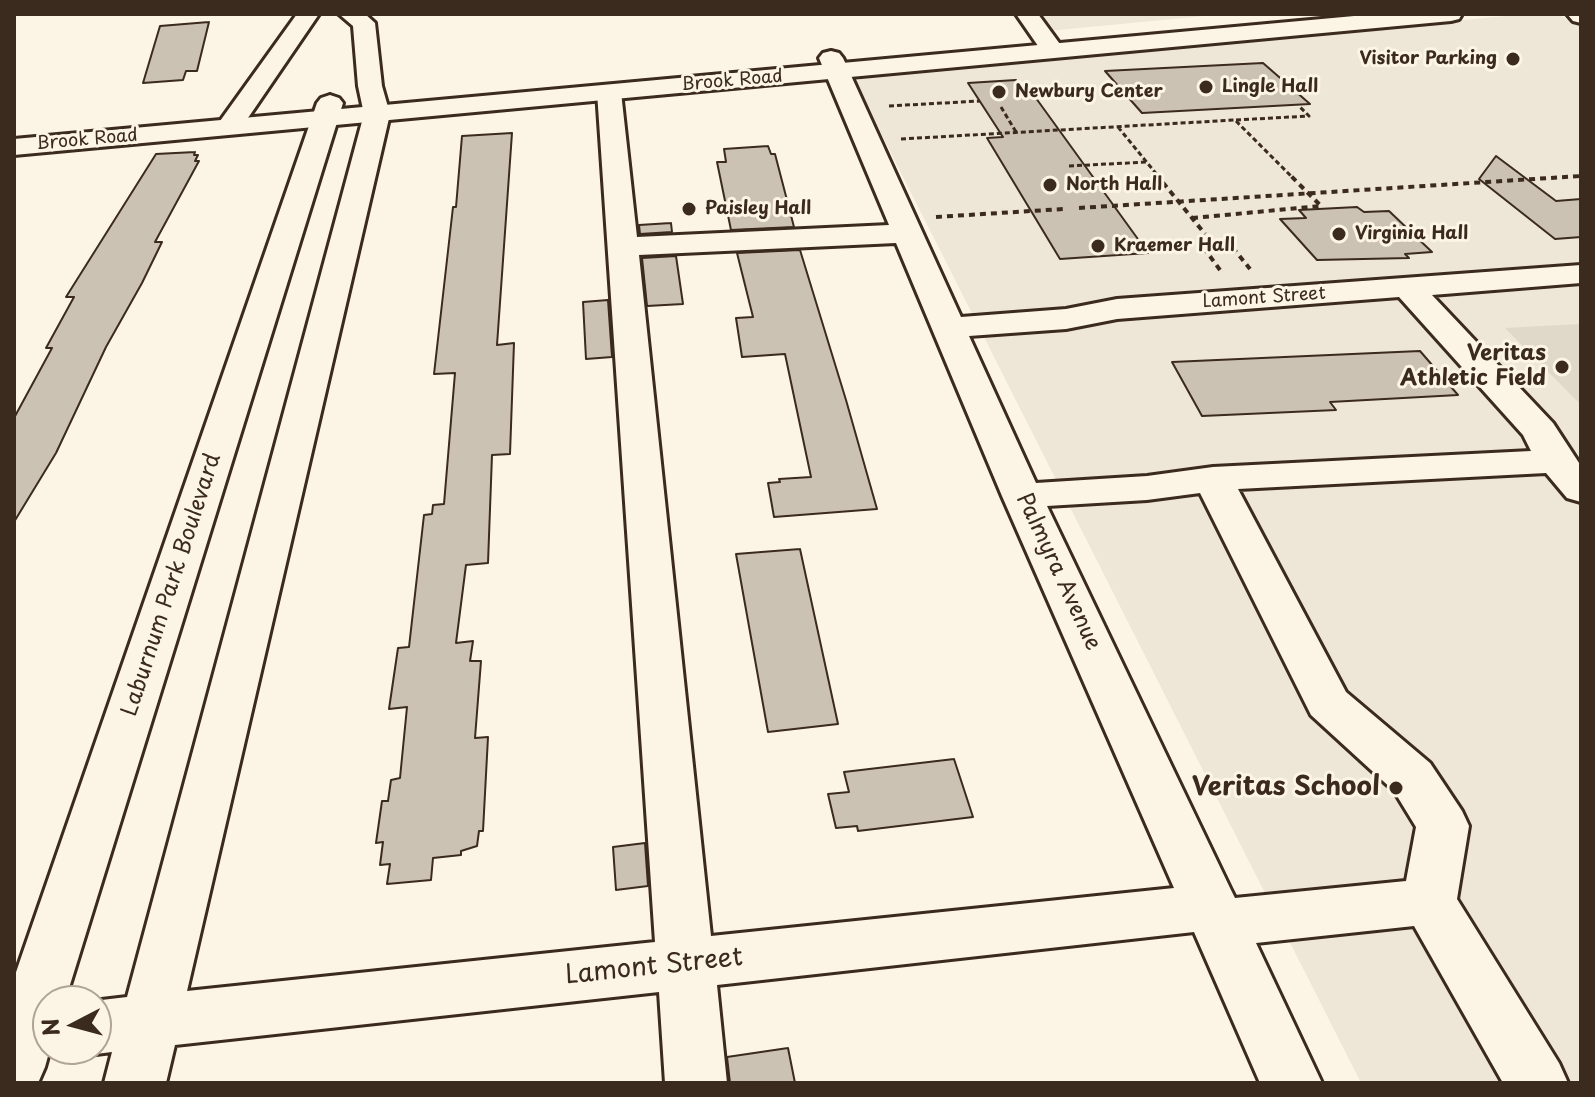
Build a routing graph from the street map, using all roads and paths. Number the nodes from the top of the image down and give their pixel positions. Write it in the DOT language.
graph roads {
  1 [pos="308,14"];
  2 [pos="350,14"];
  3 [pos="1027,14"];
  4 [pos="1314,14"];
  5 [pos="1451,14"];
  6 [pos="1049,45"];
  7 [pos="609,92"];
  8 [pos="847,94"];
  9 [pos="980,101"];
  10 [pos="375,107"];
  11 [pos="1001,107"];
  12 [pos="1300,107"];
  13 [pos="328,111"];
  14 [pos="233,120"];
  15 [pos="1235,120"];
  16 [pos="1118,127"];
  17 [pos="14,132"];
  18 [pos="1016,132"];
  19 [pos="14,147"];
  20 [pos="1147,162"];
  21 [pos="1069,166"];
  22 [pos="1581,176"];
  23 [pos="1309,194"];
  24 [pos="1179,202"];
  25 [pos="1079,208"];
  26 [pos="1063,209"];
  27 [pos="1192,218"];
  28 [pos="905,226"];
  29 [pos="1205,234"];
  30 [pos="622,247"];
  31 [pos="1581,274"];
  32 [pos="1407,287"];
  33 [pos="948,328"];
  34 [pos="1556,461"];
  35 [pos="1213,479"];
  36 [pos="1581,490"];
  37 [pos="1022,496"];
  38 [pos="1429,902"];
  39 [pos="1216,915"];
  40 [pos="686,963"];
  41 [pos="123,1024"];
  42 [pos="25,1043"];
  43 [pos="135,1083"];
  44 [pos="696,1083"];
  45 [pos="1291,1083"];
  46 [pos="1537,1083"];
  1 -- 14 [label="street"];
  2 -- 10 [label="street"];
  3 -- 6 [label="street"];
  4 -- 6 [label="main road, Brook Road"];
  5 -- 6 [label="main road, Brook Road"];
  6 -- 8 [label="main road, Brook Road"];
  7 -- 8 [label="main road, Brook Road"];
  7 -- 10 [label="main road, Brook Road"];
  7 -- 30 [label="street"];
  8 -- 9 [label="path"];
  8 -- 10 [label="main road, Brook Road"];
  8 -- 18 [label="path"];
  8 -- 28 [label="street, Palmyra Avenue"];
  10 -- 13 [label="main road, Brook Road"];
  10 -- 41 [label="street"];
  11 -- 18 [label="path"];
  12 -- 15 [label="path"];
  13 -- 14 [label="main road, Brook Road"];
  13 -- 42 [label="street, Laburnum Park Boulevard"];
  14 -- 17 [label="main road, Brook Road"];
  14 -- 19 [label="main road, Brook Road"];
  15 -- 16 [label="path"];
  15 -- 23 [label="path"];
  16 -- 18 [label="path"];
  16 -- 20 [label="path"];
  20 -- 21 [label="path"];
  20 -- 24 [label="path"];
  22 -- 23 [label="path"];
  23 -- 24 [label="path"];
  23 -- 27 [label="path"];
  24 -- 25 [label="path"];
  24 -- 27 [label="path"];
  26 -- 28 [label="path"];
  27 -- 29 [label="path"];
  28 -- 30 [label="street"];
  28 -- 33 [label="street, Palmyra Avenue"];
  30 -- 40 [label="street"];
  31 -- 32 [label="street, Lamont Street"];
  32 -- 33 [label="street, Lamont Street"];
  32 -- 34 [label="street"];
  33 -- 37 [label="street, Palmyra Avenue"];
  34 -- 35 [label="street"];
  34 -- 36 [label="street"];
  35 -- 37 [label="street"];
  35 -- 38 [label="street"];
  37 -- 39 [label="street, Palmyra Avenue"];
  38 -- 39 [label="street, Lamont Street"];
  38 -- 46 [label="street"];
  39 -- 40 [label="street, Lamont Street"];
  39 -- 45 [label="street, Palmyra Avenue"];
  40 -- 41 [label="street, Lamont Street"];
  40 -- 44 [label="street"];
  41 -- 43 [label="street"];
}
